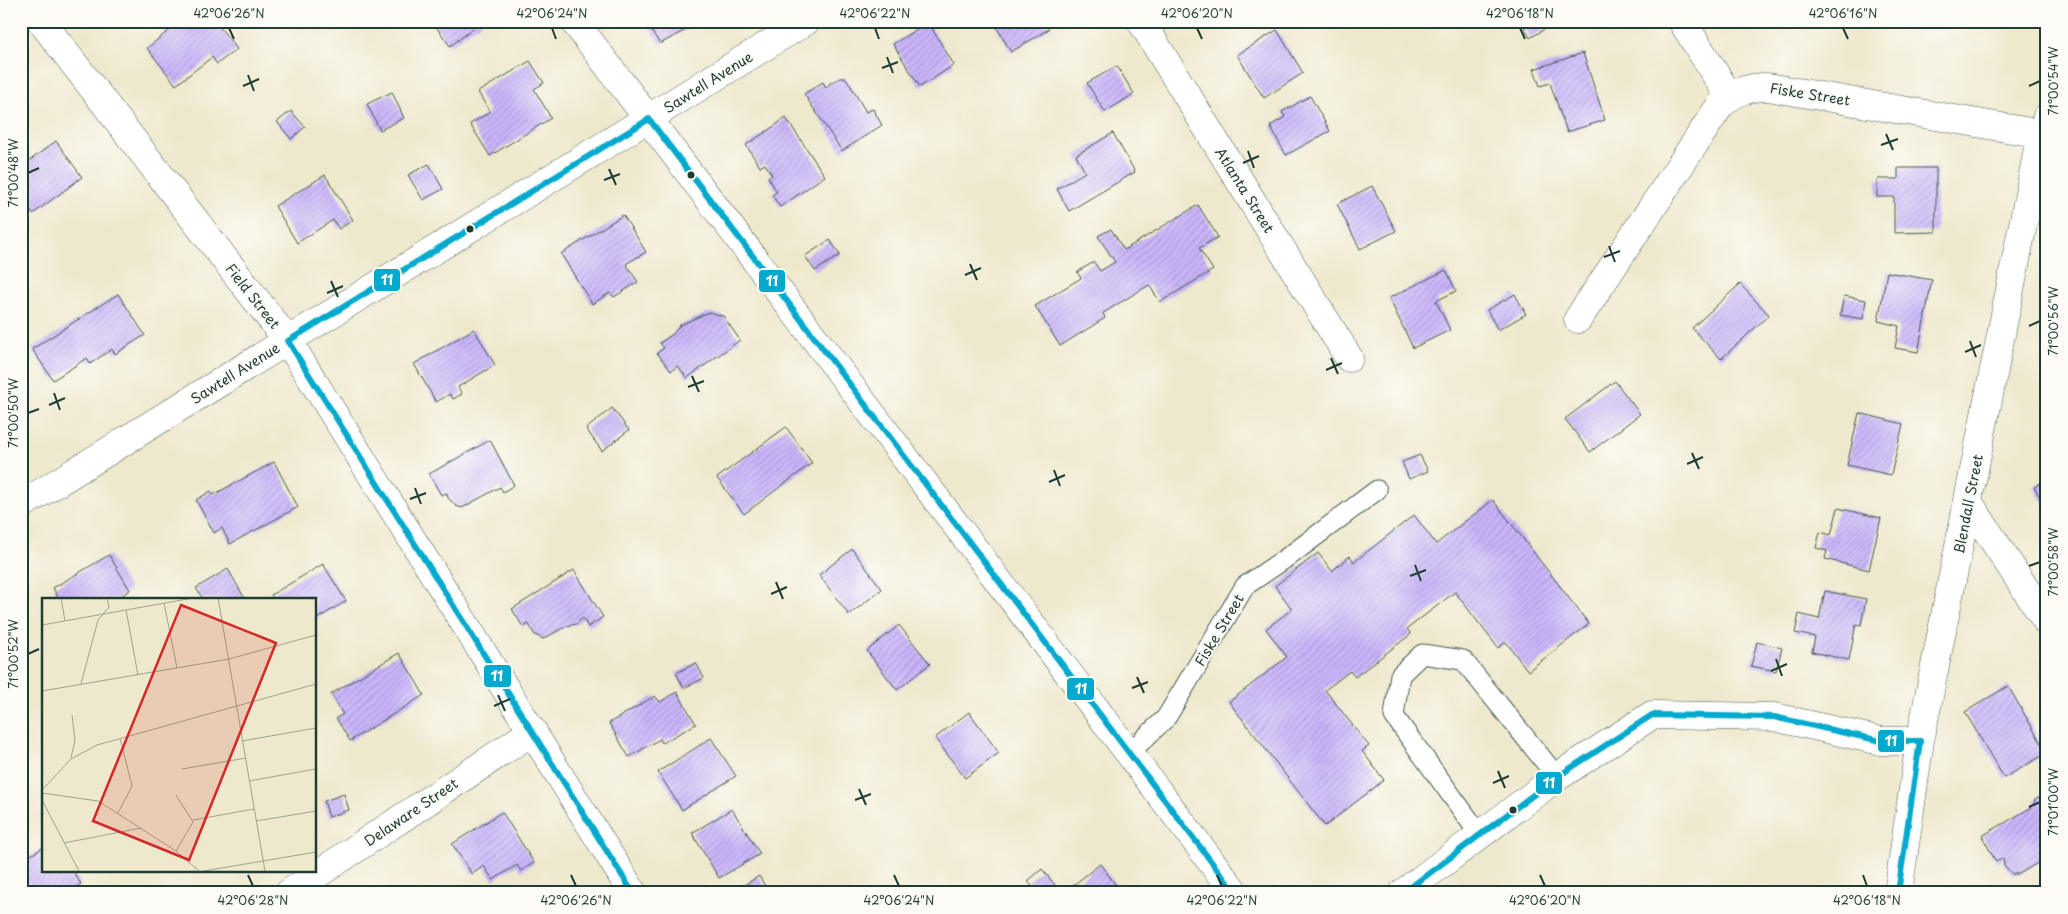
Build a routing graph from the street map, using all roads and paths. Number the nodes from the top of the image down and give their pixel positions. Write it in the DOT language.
graph roads {
  1 [pos="41,21"];
  2 [pos="574,21"];
  3 [pos="806,21"];
  4 [pos="1141,21"];
  5 [pos="1682,21"];
  6 [pos="1729,96"];
  7 [pos="649,119"];
  8 [pos="2044,125"];
  9 [pos="1578,319"];
  10 [pos="288,341"];
  11 [pos="1349,358"];
  12 [pos="1377,490"];
  13 [pos="1969,503"];
  14 [pos="21,505"];
  15 [pos="2047,622"];
  16 [pos="533,731"];
  17 [pos="1920,741"];
  18 [pos="1129,753"];
  19 [pos="1557,777"];
  20 [pos="1480,835"];
  21 [pos="289,893"];
  22 [pos="633,893"];
  23 [pos="1235,893"];
  24 [pos="1403,893"];
  25 [pos="1898,893"];
  1 -- 10 [label="street, Field Street"];
  2 -- 7 [label="street"];
  3 -- 7 [label="street, Sawtell Avenue"];
  4 -- 11 [label="street, Atlanta Street"];
  5 -- 6 [label="street"];
  6 -- 8 [label="street, Fiske Street"];
  6 -- 9 [label="street"];
  7 -- 10 [label="street, Sawtell Avenue"];
  7 -- 18 [label="street"];
  8 -- 13 [label="street, Blendall Street"];
  10 -- 14 [label="street, Sawtell Avenue"];
  10 -- 16 [label="street, Field Street"];
  12 -- 18 [label="lane, Fiske Street"];
  13 -- 15 [label="street"];
  13 -- 17 [label="street, Blendall Street"];
  16 -- 21 [label="street, Delaware Street"];
  16 -- 22 [label="street, Field Street"];
  17 -- 19 [label="street"];
  17 -- 25 [label="street, Blendall Street"];
  18 -- 23 [label="street"];
  19 -- 20 [label="street"];
  19 -- 20 [label="lane"];
  20 -- 24 [label="street"];
}
